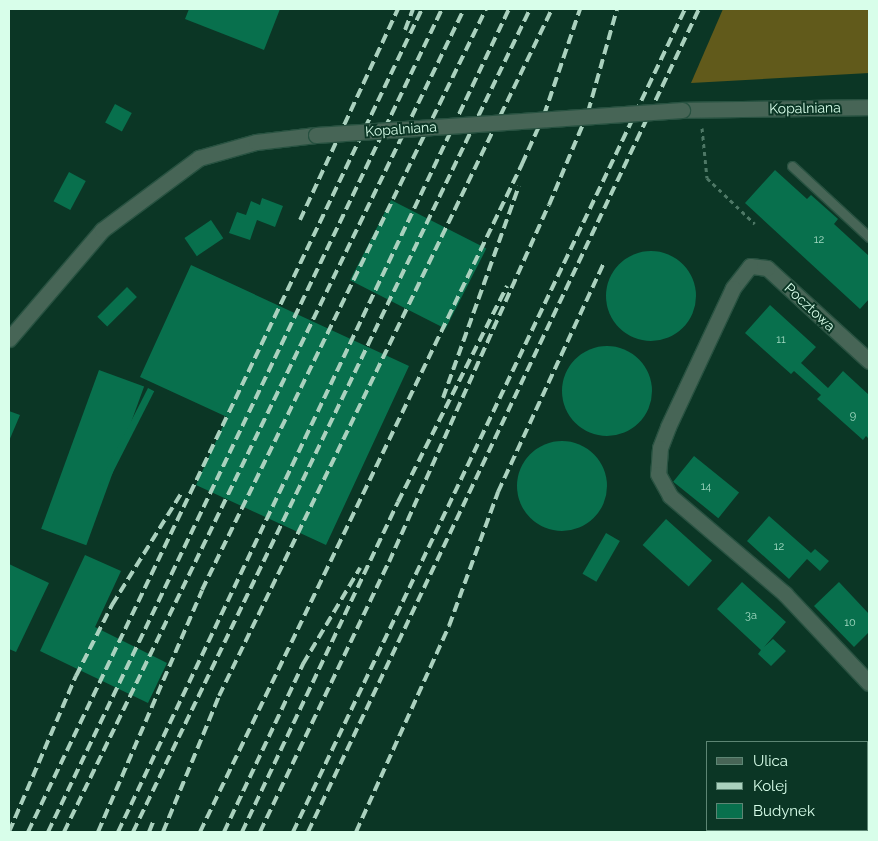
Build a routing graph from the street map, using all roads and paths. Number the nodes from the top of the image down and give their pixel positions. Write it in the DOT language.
graph roads {
  1 [pos="869,107"];
  2 [pos="701,110"];
  3 [pos="792,166"];
  4 [pos="755,224"];
  5 [pos="869,237"];
  6 [pos="10,335"];
  7 [pos="867,354"];
  8 [pos="869,683"];
  1 -- 2 [label="street, Kopalniana"];
  2 -- 4 [label="path"];
  2 -- 6 [label="street, Kopalniana, bridge"];
  3 -- 5 [label="lane"];
  7 -- 8 [label="street, Pocztowa"];
}
